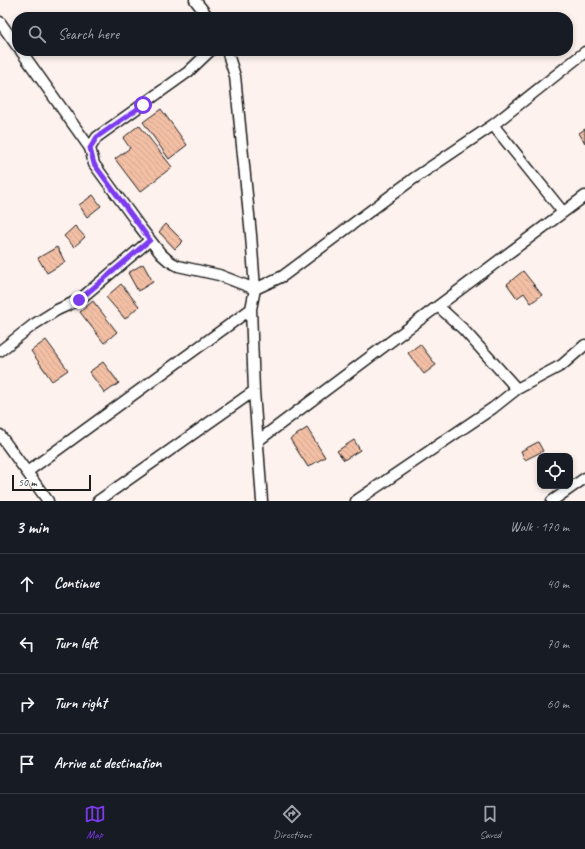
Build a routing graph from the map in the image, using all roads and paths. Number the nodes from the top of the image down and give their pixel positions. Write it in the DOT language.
graph roads {
  1 [pos="195,0"];
  2 [pos="204,12"];
  3 [pos="0,22"];
  4 [pos="12,39"];
  5 [pos="585,52"];
  6 [pos="25,56"];
  7 [pos="205,56"];
  8 [pos="229,56"];
  9 [pos="493,125"];
  10 [pos="90,148"];
  11 [pos="585,196"];
  12 [pos="563,212"];
  13 [pos="150,240"];
  14 [pos="254,289"];
  15 [pos="438,306"];
  16 [pos="251,310"];
  17 [pos="585,345"];
  18 [pos="0,351"];
  19 [pos="517,389"];
  20 [pos="254,391"];
  21 [pos="0,435"];
  22 [pos="259,440"];
  23 [pos="27,472"];
  24 [pos="585,478"];
  25 [pos="48,501"];
  26 [pos="98,501"];
  27 [pos="262,501"];
  28 [pos="356,501"];
  29 [pos="552,501"];
  1 -- 2 [label="street"];
  3 -- 4 [label="street"];
  5 -- 9 [label="street"];
  6 -- 10 [label="street"];
  7 -- 10 [label="street"];
  8 -- 14 [label="street"];
  9 -- 12 [label="street"];
  9 -- 14 [label="street"];
  10 -- 13 [label="street"];
  11 -- 12 [label="street"];
  12 -- 15 [label="street"];
  13 -- 14 [label="street"];
  13 -- 18 [label="street"];
  14 -- 16 [label="street"];
  15 -- 19 [label="street"];
  15 -- 22 [label="street"];
  16 -- 20 [label="street"];
  16 -- 23 [label="street"];
  17 -- 19 [label="street"];
  19 -- 28 [label="street"];
  20 -- 22 [label="street"];
  20 -- 26 [label="street"];
  21 -- 23 [label="street"];
  22 -- 27 [label="street"];
  23 -- 25 [label="street"];
  24 -- 29 [label="street"];
}
